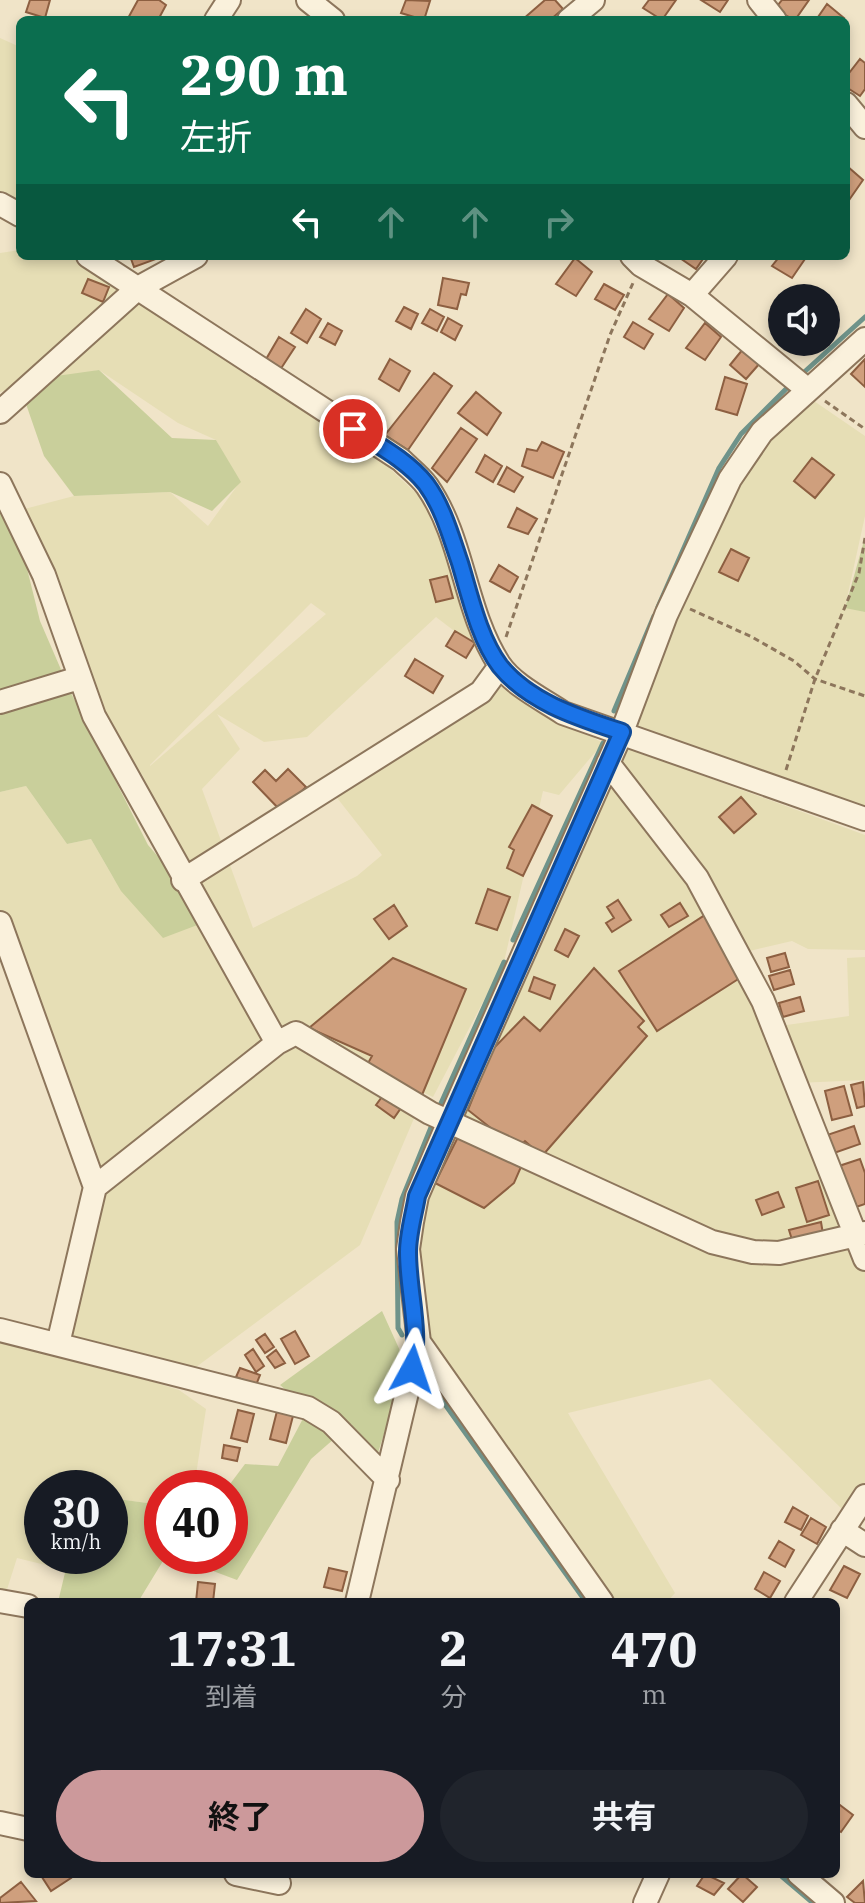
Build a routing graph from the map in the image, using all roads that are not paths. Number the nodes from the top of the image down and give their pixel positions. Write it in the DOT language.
graph roads {
  1 [pos="308,0"];
  2 [pos="593,0"];
  3 [pos="759,0"];
  4 [pos="328,16"];
  5 [pos="574,16"];
  6 [pos="772,16"];
  7 [pos="850,109"];
  8 [pos="865,127"];
  9 [pos="94,260"];
  10 [pos="189,260"];
  11 [pos="637,260"];
  12 [pos="723,260"];
  13 [pos="138,288"];
  14 [pos="692,295"];
  15 [pos="865,339"];
  16 [pos="798,383"];
  17 [pos="0,412"];
  18 [pos="0,484"];
  19 [pos="500,666"];
  20 [pos="79,678"];
  21 [pos="0,702"];
  22 [pos="622,732"];
  23 [pos="608,763"];
  24 [pos="865,819"];
  25 [pos="183,880"];
  26 [pos="0,923"];
  27 [pos="11,985"];
  28 [pos="277,1043"];
  29 [pos="441,1117"];
  30 [pos="95,1187"];
  31 [pos="860,1233"];
  32 [pos="865,1259"];
  33 [pos="0,1330"];
  34 [pos="419,1342"];
  35 [pos="58,1344"];
  36 [pos="388,1480"];
  37 [pos="865,1496"];
  38 [pos="842,1530"];
  39 [pos="865,1545"];
  40 [pos="358,1598"];
  41 [pos="599,1598"];
  42 [pos="799,1598"];
  43 [pos="0,1601"];
  44 [pos="24,1605"];
  45 [pos="0,1823"];
  46 [pos="24,1828"];
  47 [pos="249,1878"];
  48 [pos="656,1878"];
  49 [pos="804,1878"];
  50 [pos="278,1887"];
  51 [pos="645,1903"];
  52 [pos="833,1903"];
  1 -- 4 [label="street"];
  2 -- 5 [label="street"];
  3 -- 6 [label="street"];
  7 -- 8 [label="street"];
  9 -- 13 [label="street"];
  10 -- 13 [label="street"];
  11 -- 14 [label="street"];
  12 -- 14 [label="street"];
  13 -- 17 [label="street"];
  13 -- 19 [label="street"];
  14 -- 16 [label="street"];
  15 -- 16 [label="street"];
  16 -- 22 [label="street"];
  18 -- 20 [label="street"];
  19 -- 22 [label="street"];
  19 -- 25 [label="street"];
  20 -- 21 [label="street"];
  20 -- 25 [label="street"];
  22 -- 23 [label="street"];
  22 -- 24 [label="street"];
  23 -- 29 [label="street"];
  23 -- 31 [label="street"];
  25 -- 28 [label="street"];
  26 -- 27 [label="street"];
  27 -- 30 [label="street"];
  28 -- 29 [label="street"];
  28 -- 30 [label="street"];
  29 -- 31 [label="street"];
  29 -- 34 [label="street"];
  30 -- 35 [label="street"];
  31 -- 32 [label="street"];
  33 -- 35 [label="street"];
  34 -- 36 [label="street"];
  34 -- 41 [label="street"];
  35 -- 36 [label="street"];
  36 -- 40 [label="street"];
  37 -- 38 [label="street"];
  38 -- 39 [label="street"];
  38 -- 42 [label="street"];
  43 -- 44 [label="street"];
  45 -- 46 [label="street"];
  47 -- 50 [label="street"];
  48 -- 51 [label="street"];
  49 -- 52 [label="street"];
}
